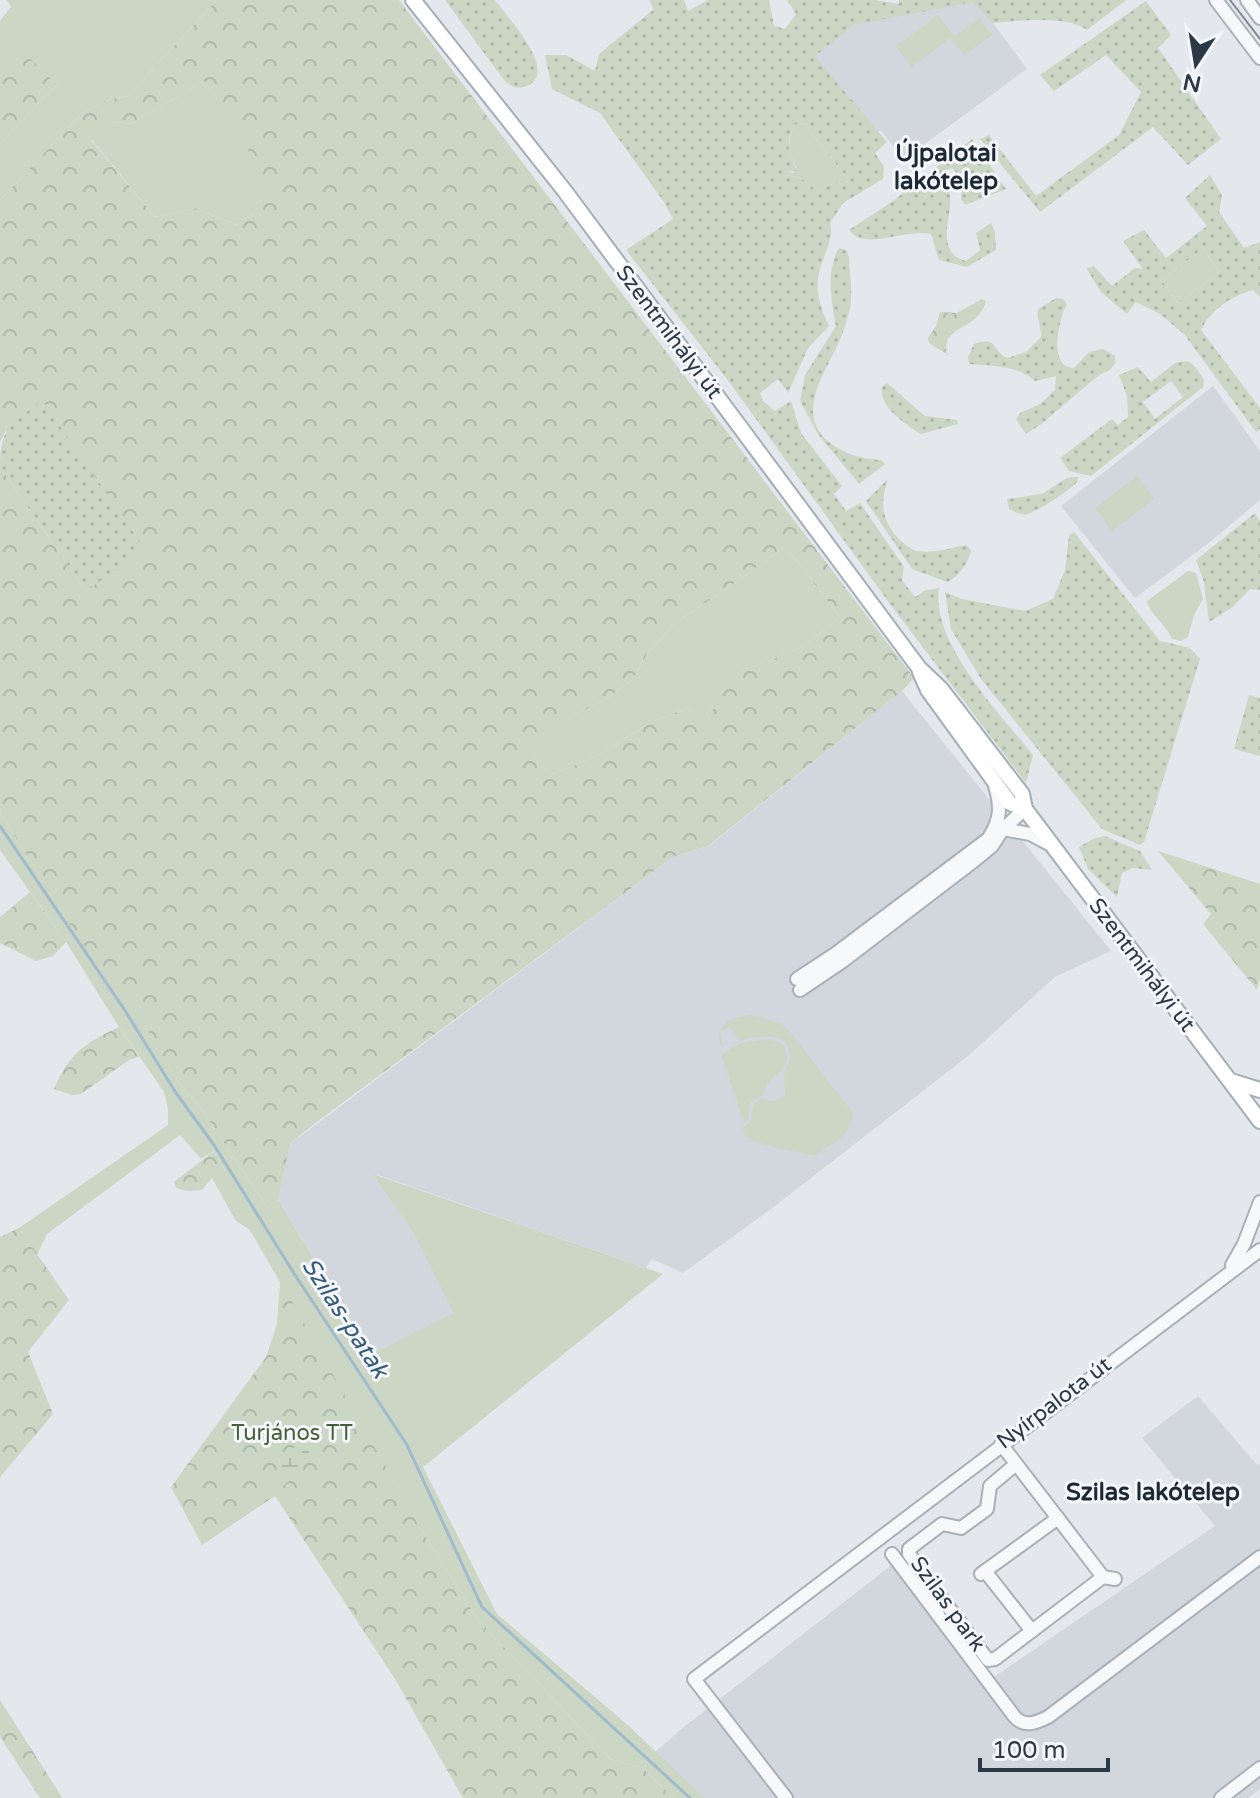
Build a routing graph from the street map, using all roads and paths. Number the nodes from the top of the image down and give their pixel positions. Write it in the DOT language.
graph roads {
  1 [pos="413,0"];
  2 [pos="1216,0"];
  3 [pos="1247,0"];
  4 [pos="1260,18"];
  5 [pos="1260,58"];
  6 [pos="919,668"];
  7 [pos="994,782"];
  8 [pos="1025,809"];
  9 [pos="1003,829"];
  10 [pos="990,836"];
  11 [pos="1052,845"];
  12 [pos="1231,1081"];
  13 [pos="1260,1090"];
  14 [pos="1260,1121"];
  15 [pos="1258,1209"];
  16 [pos="1260,1229"];
  17 [pos="1260,1250"];
  18 [pos="1225,1274"];
  19 [pos="1001,1444"];
  20 [pos="1016,1464"];
  21 [pos="1058,1518"];
  22 [pos="892,1554"];
  23 [pos="1260,1557"];
  24 [pos="1032,1631"];
  25 [pos="1260,1768"];
  26 [pos="786,1798"];
  27 [pos="1221,1798"];
  1 -- 6 [label="main road, Szentmihályi út"];
  2 -- 5 [label="street"];
  3 -- 4 [label="street"];
  6 -- 7 [label="main road, Szentmihályi út"];
  6 -- 8 [label="main road, Szentmihályi út"];
  7 -- 8 [label="main road, Szentmihályi út"];
  7 -- 10 [label="street"];
  8 -- 9 [label="street"];
  8 -- 11 [label="main road, Szentmihályi út"];
  9 -- 10 [label="street"];
  9 -- 10 [label="street"];
  9 -- 11 [label="street"];
  11 -- 12 [label="main road, Szentmihályi út"];
  12 -- 13 [label="main road"];
  12 -- 14 [label="main road, Szentmihályi út"];
  15 -- 16 [label="street"];
  15 -- 18 [label="street, Nyírpalota út"];
  17 -- 18 [label="street, Nyírpalota út"];
  18 -- 19 [label="street, Nyírpalota út"];
  19 -- 20 [label="street, Szilas park"];
  19 -- 26 [label="street, Nyírpalota út"];
  20 -- 21 [label="street, Szilas park"];
  20 -- 24 [label="street, Szilas park"];
  21 -- 24 [label="street"];
  21 -- 24 [label="street, Szilas park"];
  22 -- 23 [label="street"];
  25 -- 27 [label="street"];
}
